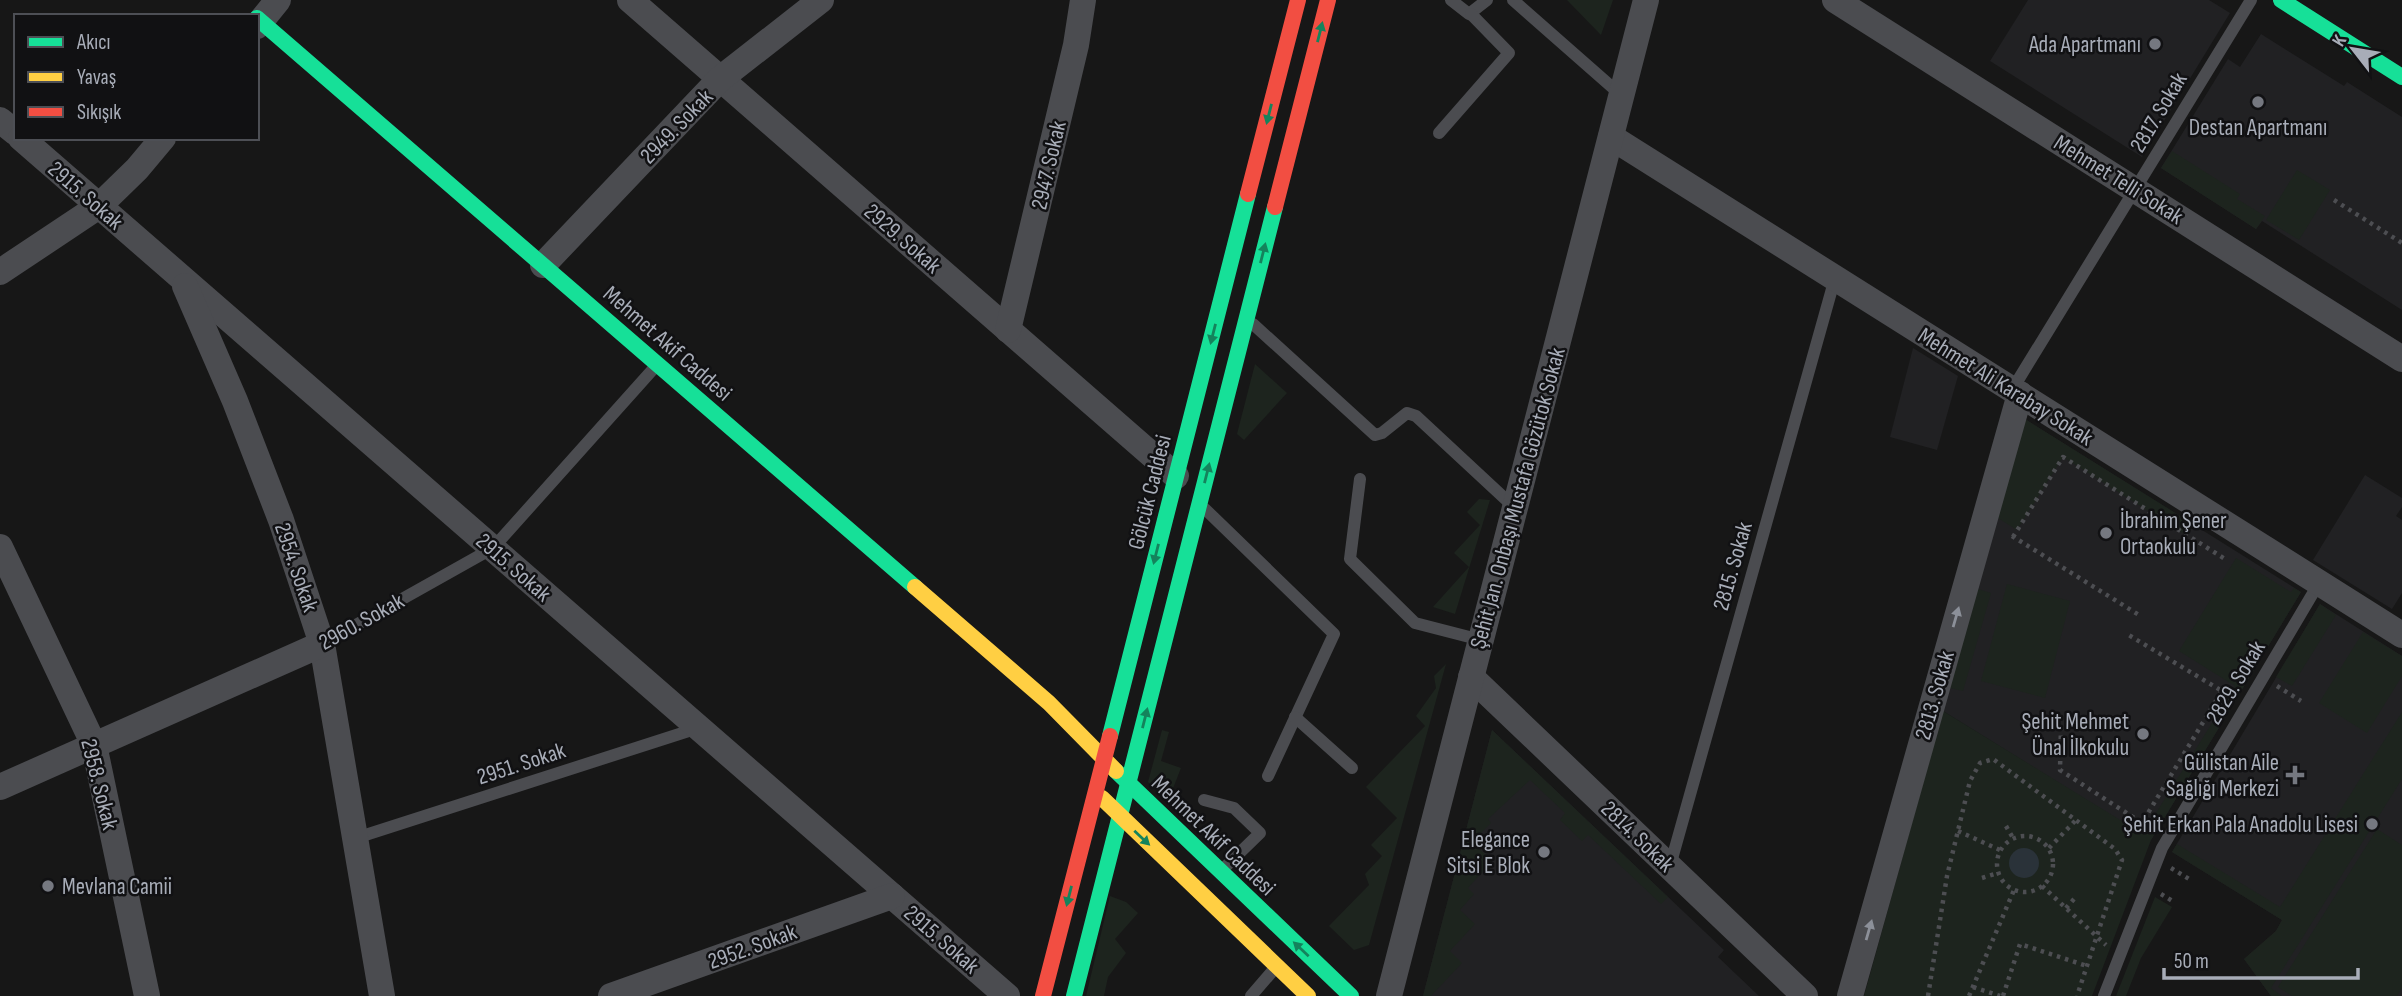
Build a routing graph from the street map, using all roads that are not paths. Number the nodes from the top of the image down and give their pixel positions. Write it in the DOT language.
graph roads {
  1 [pos="278,0"];
  2 [pos="630,0"];
  3 [pos="821,0"];
  4 [pos="1083,0"];
  5 [pos="1298,0"];
  6 [pos="1328,0"];
  7 [pos="1451,0"];
  8 [pos="1487,0"];
  9 [pos="1513,0"];
  10 [pos="1646,0"];
  11 [pos="1835,0"];
  12 [pos="2251,0"];
  13 [pos="2290,2"];
  14 [pos="1471,14"];
  15 [pos="259,15"];
  16 [pos="259,21"];
  17 [pos="2402,76"];
  18 [pos="720,79"];
  19 [pos="1621,95"];
  20 [pos="0,120"];
  21 [pos="14,131"];
  22 [pos="1439,132"];
  23 [pos="1611,136"];
  24 [pos="23,140"];
  25 [pos="161,140"];
  26 [pos="2135,189"];
  27 [pos="99,206"];
  28 [pos="543,265"];
  29 [pos="0,272"];
  30 [pos="182,278"];
  31 [pos="1835,278"];
  32 [pos="1247,318"];
  33 [pos="1009,330"];
  34 [pos="2402,359"];
  35 [pos="658,364"];
  36 [pos="2016,392"];
  37 [pos="1176,477"];
  38 [pos="1360,480"];
  39 [pos="1200,504"];
  40 [pos="1515,508"];
  41 [pos="0,547"];
  42 [pos="493,548"];
  43 [pos="2319,583"];
  44 [pos="2402,635"];
  45 [pos="1480,640"];
  46 [pos="322,644"];
  47 [pos="1471,677"];
  48 [pos="1049,703"];
  49 [pos="1295,716"];
  50 [pos="698,727"];
  51 [pos="94,745"];
  52 [pos="1070,746"];
  53 [pos="1104,759"];
  54 [pos="1352,768"];
  55 [pos="1081,769"];
  56 [pos="1268,776"];
  57 [pos="1128,784"];
  58 [pos="0,787"];
  59 [pos="1096,792"];
  60 [pos="1204,800"];
  61 [pos="1119,817"];
  62 [pos="356,838"];
  63 [pos="1670,866"];
  64 [pos="1220,872"];
  65 [pos="892,896"];
  66 [pos="1277,966"];
  67 [pos="622,994"];
  68 [pos="147,996"];
  69 [pos="382,996"];
  70 [pos="1007,996"];
  71 [pos="1044,996"];
  72 [pos="1073,996"];
  73 [pos="1251,996"];
  74 [pos="1308,996"];
  75 [pos="1351,996"];
  76 [pos="1389,996"];
  77 [pos="1805,996"];
  78 [pos="1850,996"];
  79 [pos="2104,996"];
  1 -- 15 [label="street"];
  2 -- 18 [label="street, 2929. Sokak"];
  3 -- 18 [label="street, 2949. Sokak"];
  4 -- 33 [label="street, 2947. Sokak"];
  5 -- 37 [label="main road, Gölcük Caddesi, one-way"];
  32 -- 6 [label="main road, one-way"];
  7 -- 14 [label="lane"];
  8 -- 14 [label="lane"];
  9 -- 19 [label="lane"];
  10 -- 19 [label="street, Şehit Jan. Onbaşı Mustafa Gözütok Sokak"];
  11 -- 26 [label="street, Mehmet Telli Sokak"];
  12 -- 26 [label="lane, 2817. Sokak"];
  13 -- 17 [label="main road"];
  14 -- 22 [label="lane"];
  16 -- 28 [label="main road, Mehmet Akif Caddesi"];
  18 -- 28 [label="street, 2949. Sokak"];
  18 -- 33 [label="street, 2929. Sokak"];
  19 -- 23 [label="street, Şehit Jan. Onbaşı Mustafa Gözütok Sokak"];
  20 -- 21 [label="street"];
  23 -- 31 [label="street, Mehmet Ali Karabay Sokak"];
  23 -- 40 [label="street, Şehit Jan. Onbaşı Mustafa Gözütok Sokak"];
  24 -- 27 [label="street, 2915. Sokak"];
  25 -- 27 [label="street"];
  26 -- 34 [label="street, Mehmet Telli Sokak"];
  26 -- 36 [label="lane, 2817. Sokak"];
  27 -- 29 [label="street"];
  27 -- 30 [label="street, 2915. Sokak"];
  28 -- 35 [label="main road, Mehmet Akif Caddesi"];
  30 -- 42 [label="street, 2915. Sokak"];
  30 -- 46 [label="street, 2954. Sokak"];
  31 -- 36 [label="street, Mehmet Ali Karabay Sokak"];
  31 -- 63 [label="lane, 2815. Sokak"];
  39 -- 32 [label="main road, one-way"];
  32 -- 40 [label="lane"];
  33 -- 37 [label="street, 2929. Sokak"];
  35 -- 42 [label="lane, 2960. Sokak"];
  35 -- 48 [label="main road, Mehmet Akif Caddesi"];
  36 -- 43 [label="street, Mehmet Ali Karabay Sokak"];
  78 -- 36 [label="street, 2813. Sokak, one-way"];
  37 -- 53 [label="main road, Gölcük Caddesi, one-way"];
  38 -- 45 [label="lane"];
  39 -- 49 [label="lane"];
  57 -- 39 [label="main road, one-way"];
  40 -- 45 [label="street, Şehit Jan. Onbaşı Mustafa Gözütok Sokak"];
  41 -- 51 [label="street, 2958. Sokak"];
  42 -- 46 [label="lane, 2960. Sokak"];
  42 -- 50 [label="street, 2915. Sokak"];
  43 -- 44 [label="street, Mehmet Ali Karabay Sokak"];
  43 -- 79 [label="lane, 2829. Sokak"];
  45 -- 47 [label="street, Şehit Jan. Onbaşı Mustafa Gözütok Sokak"];
  46 -- 51 [label="street, 2960. Sokak"];
  46 -- 62 [label="street, 2954. Sokak"];
  47 -- 63 [label="street, 2814. Sokak"];
  47 -- 76 [label="street, Şehit Jan. Onbaşı Mustafa Gözütok Sokak"];
  48 -- 52 [label="main road, Mehmet Akif Caddesi"];
  48 -- 53 [label="main road, Mehmet Akif Caddesi"];
  49 -- 54 [label="lane"];
  49 -- 56 [label="lane"];
  50 -- 62 [label="lane, 2951. Sokak"];
  50 -- 65 [label="street, 2915. Sokak"];
  51 -- 58 [label="street, 2960. Sokak"];
  51 -- 68 [label="street, 2958. Sokak"];
  53 -- 57 [label="main road, Mehmet Akif Caddesi"];
  53 -- 59 [label="main road, Gölcük Caddesi"];
  55 -- 59 [label="main road"];
  57 -- 61 [label="main road"];
  57 -- 64 [label="main road, Mehmet Akif Caddesi"];
  59 -- 61 [label="main road"];
  59 -- 71 [label="main road, Gölcük Caddesi, one-way"];
  60 -- 64 [label="lane"];
  61 -- 66 [label="main road, one-way"];
  61 -- 72 [label="main road"];
  62 -- 69 [label="street, 2954. Sokak"];
  63 -- 77 [label="street, 2814. Sokak"];
  75 -- 64 [label="main road, Mehmet Akif Caddesi, one-way"];
  65 -- 67 [label="street, 2952. Sokak"];
  65 -- 70 [label="street, 2915. Sokak"];
  66 -- 73 [label="lane"];
  66 -- 74 [label="main road"];
}
